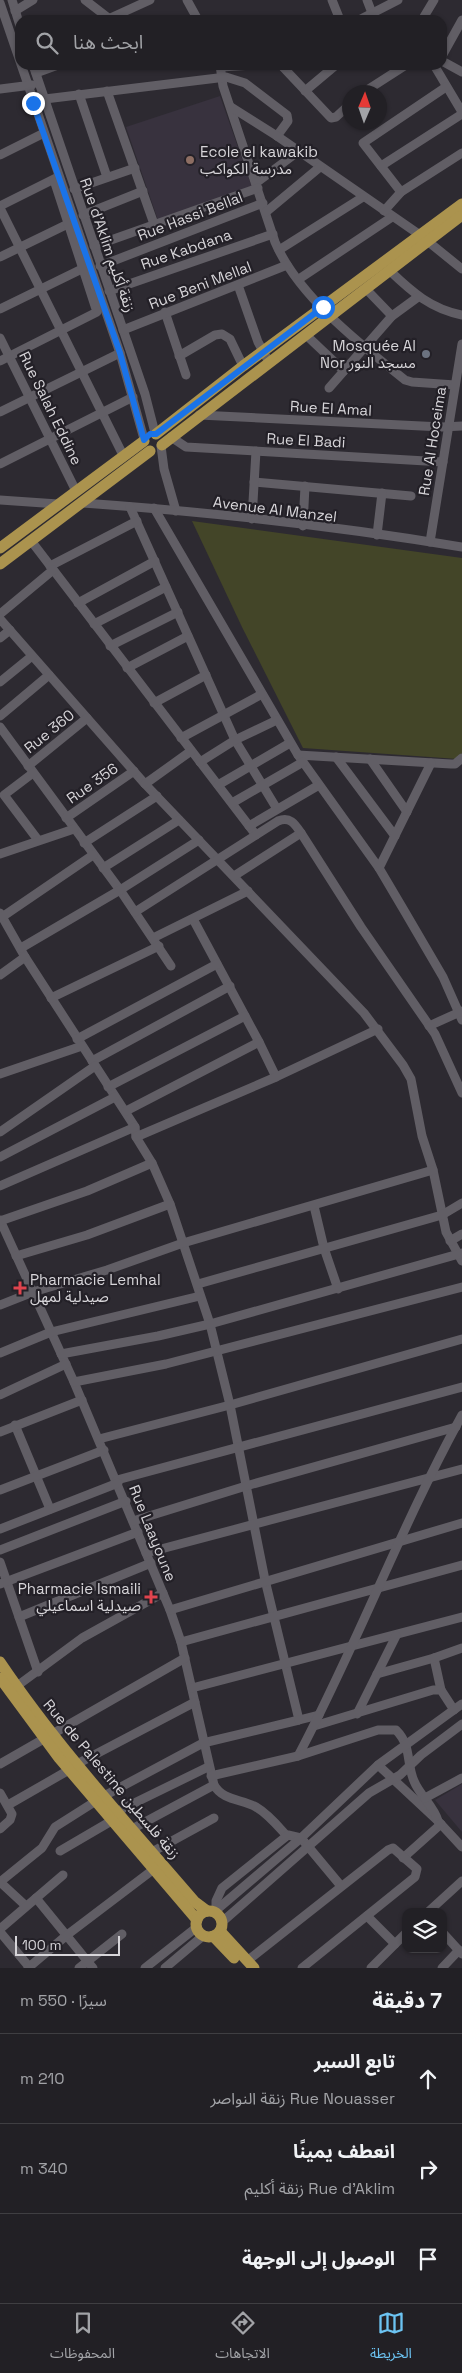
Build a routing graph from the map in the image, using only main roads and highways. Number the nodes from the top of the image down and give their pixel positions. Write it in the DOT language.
graph roads {
  1 [pos="462,204"];
  2 [pos="462,215"];
  3 [pos="423,238"];
  4 [pos="155,444"];
  5 [pos="0,548"];
  6 [pos="0,564"];
  7 [pos="0,1662"];
  8 [pos="0,1678"];
  9 [pos="49,1736"];
  10 [pos="115,1816"];
  11 [pos="212,1912"];
  12 [pos="208,1929"];
  13 [pos="249,1966"];
  1 -- 3 [label="main road"];
  2 -- 3 [label="main road"];
  3 -- 4 [label="main road"];
  3 -- 4 [label="main road"];
  4 -- 5 [label="main road"];
  4 -- 6 [label="main road"];
  7 -- 9 [label="main road, Rue de Palestine زنقة فلسطين"];
  8 -- 9 [label="main road, Rue de Palestine زنقة فلسطين"];
  9 -- 10 [label="main road, Rue de Palestine زنقة فلسطين"];
  10 -- 11 [label="main road, Rue de Palestine زنقة فلسطين"];
  10 -- 12 [label="main road, Rue de Palestine زنقة فلسطين"];
  11 -- 12 [label="main road, Rue de Palestine زنقة فلسطين"];
  11 -- 12 [label="main road"];
  12 -- 13 [label="main road"];
}
